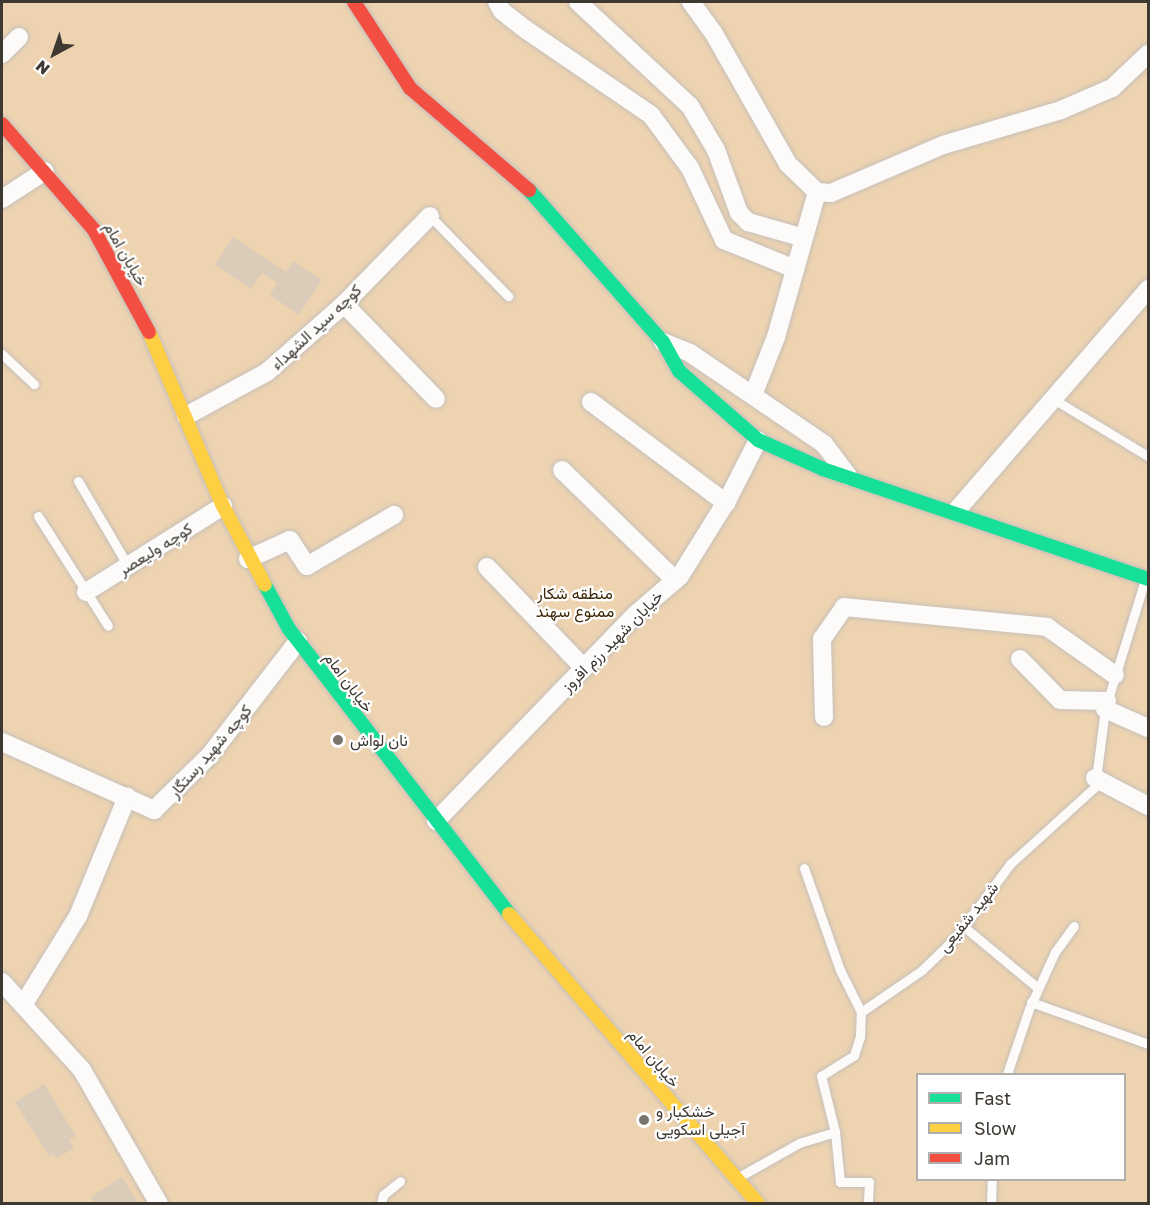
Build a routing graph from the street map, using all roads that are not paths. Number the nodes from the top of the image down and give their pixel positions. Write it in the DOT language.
graph roads {
  1 [pos="354,2"];
  2 [pos="496,2"];
  3 [pos="578,2"];
  4 [pos="691,2"];
  5 [pos="20,37"];
  6 [pos="2,54"];
  7 [pos="1149,54"];
  8 [pos="2,124"];
  9 [pos="45,171"];
  10 [pos="817,192"];
  11 [pos="2,199"];
  12 [pos="430,216"];
  13 [pos="804,238"];
  14 [pos="795,269"];
  15 [pos="1149,289"];
  16 [pos="508,296"];
  17 [pos="344,304"];
  18 [pos="663,342"];
  19 [pos="2,354"];
  20 [pos="34,384"];
  21 [pos="753,395"];
  22 [pos="436,399"];
  23 [pos="1055,400"];
  24 [pos="591,402"];
  25 [pos="186,417"];
  26 [pos="758,440"];
  27 [pos="1149,456"];
  28 [pos="562,470"];
  29 [pos="848,476"];
  30 [pos="78,481"];
  31 [pos="726,503"];
  32 [pos="223,506"];
  33 [pos="956,512"];
  34 [pos="394,515"];
  35 [pos="39,516"];
  36 [pos="248,559"];
  37 [pos="128,566"];
  38 [pos="488,567"];
  39 [pos="1147,579"];
  40 [pos="675,580"];
  41 [pos="86,592"];
  42 [pos="108,626"];
  43 [pos="298,641"];
  44 [pos="1020,659"];
  45 [pos="584,668"];
  46 [pos="1116,675"];
  47 [pos="1106,705"];
  48 [pos="824,717"];
  49 [pos="1149,728"];
  50 [pos="2,742"];
  51 [pos="1095,778"];
  52 [pos="127,797"];
  53 [pos="1149,806"];
  54 [pos="436,821"];
  55 [pos="804,868"];
  56 [pos="963,926"];
  57 [pos="1074,927"];
  58 [pos="2,982"];
  59 [pos="1038,988"];
  60 [pos="1031,1002"];
  61 [pos="23,1005"];
  62 [pos="861,1012"];
  63 [pos="1149,1044"];
  64 [pos="1007,1073"];
  65 [pos="836,1132"];
  66 [pos="735,1179"];
  67 [pos="400,1181"];
  68 [pos="992,1181"];
  69 [pos="159,1203"];
  70 [pos="381,1203"];
  71 [pos="758,1203"];
  72 [pos="868,1203"];
  73 [pos="991,1203"];
  1 -- 18 [label="street"];
  2 -- 14 [label="street"];
  3 -- 13 [label="street"];
  4 -- 10 [label="street"];
  5 -- 6 [label="street"];
  7 -- 10 [label="street"];
  8 -- 9 [label="street, خیابان امام"];
  9 -- 11 [label="street"];
  9 -- 25 [label="street, خیابان امام"];
  10 -- 13 [label="street"];
  12 -- 16 [label="lane"];
  12 -- 17 [label="street, کوچه سید الشهداء"];
  13 -- 14 [label="street"];
  14 -- 21 [label="street"];
  15 -- 23 [label="street"];
  17 -- 22 [label="street"];
  17 -- 25 [label="street, کوچه سید الشهداء"];
  18 -- 21 [label="street"];
  18 -- 26 [label="street"];
  19 -- 20 [label="lane"];
  21 -- 29 [label="street"];
  23 -- 27 [label="lane"];
  23 -- 33 [label="street"];
  24 -- 31 [label="street"];
  25 -- 32 [label="street, خیابان امام"];
  26 -- 29 [label="street"];
  26 -- 31 [label="street, خیابان شهید رزم افروز"];
  28 -- 40 [label="street"];
  29 -- 33 [label="street"];
  30 -- 37 [label="lane"];
  31 -- 40 [label="street, خیابان شهید رزم افروز"];
  32 -- 36 [label="street, خیابان امام"];
  32 -- 37 [label="street, کوچه ولیعصر"];
  33 -- 39 [label="street"];
  34 -- 36 [label="street"];
  35 -- 41 [label="lane"];
  36 -- 43 [label="street, خیابان امام"];
  37 -- 41 [label="street, کوچه ولیعصر"];
  38 -- 45 [label="street"];
  39 -- 46 [label="lane, شهید شفیعی"];
  40 -- 45 [label="street, خیابان شهید رزم افروز"];
  41 -- 42 [label="lane"];
  43 -- 52 [label="street, کوچه شهید رستگار"];
  43 -- 54 [label="street, خیابان امام"];
  44 -- 47 [label="street"];
  45 -- 54 [label="street, خیابان شهید رزم افروز"];
  46 -- 47 [label="lane, شهید شفیعی"];
  46 -- 48 [label="street"];
  47 -- 49 [label="street"];
  47 -- 51 [label="lane, شهید شفیعی"];
  50 -- 52 [label="street, کوچه شهید رستگار"];
  51 -- 53 [label="street"];
  51 -- 56 [label="lane, شهید شفیعی"];
  52 -- 61 [label="street"];
  54 -- 66 [label="street, خیابان امام"];
  55 -- 62 [label="lane"];
  56 -- 59 [label="lane"];
  56 -- 62 [label="lane, شهید شفیعی"];
  57 -- 59 [label="lane"];
  58 -- 61 [label="street"];
  59 -- 60 [label="lane"];
  60 -- 63 [label="lane"];
  60 -- 64 [label="lane"];
  61 -- 69 [label="street"];
  62 -- 65 [label="lane"];
  65 -- 66 [label="lane"];
  65 -- 72 [label="lane"];
  66 -- 71 [label="street, خیابان امام"];
  67 -- 70 [label="lane"];
  68 -- 73 [label="lane"];
}
